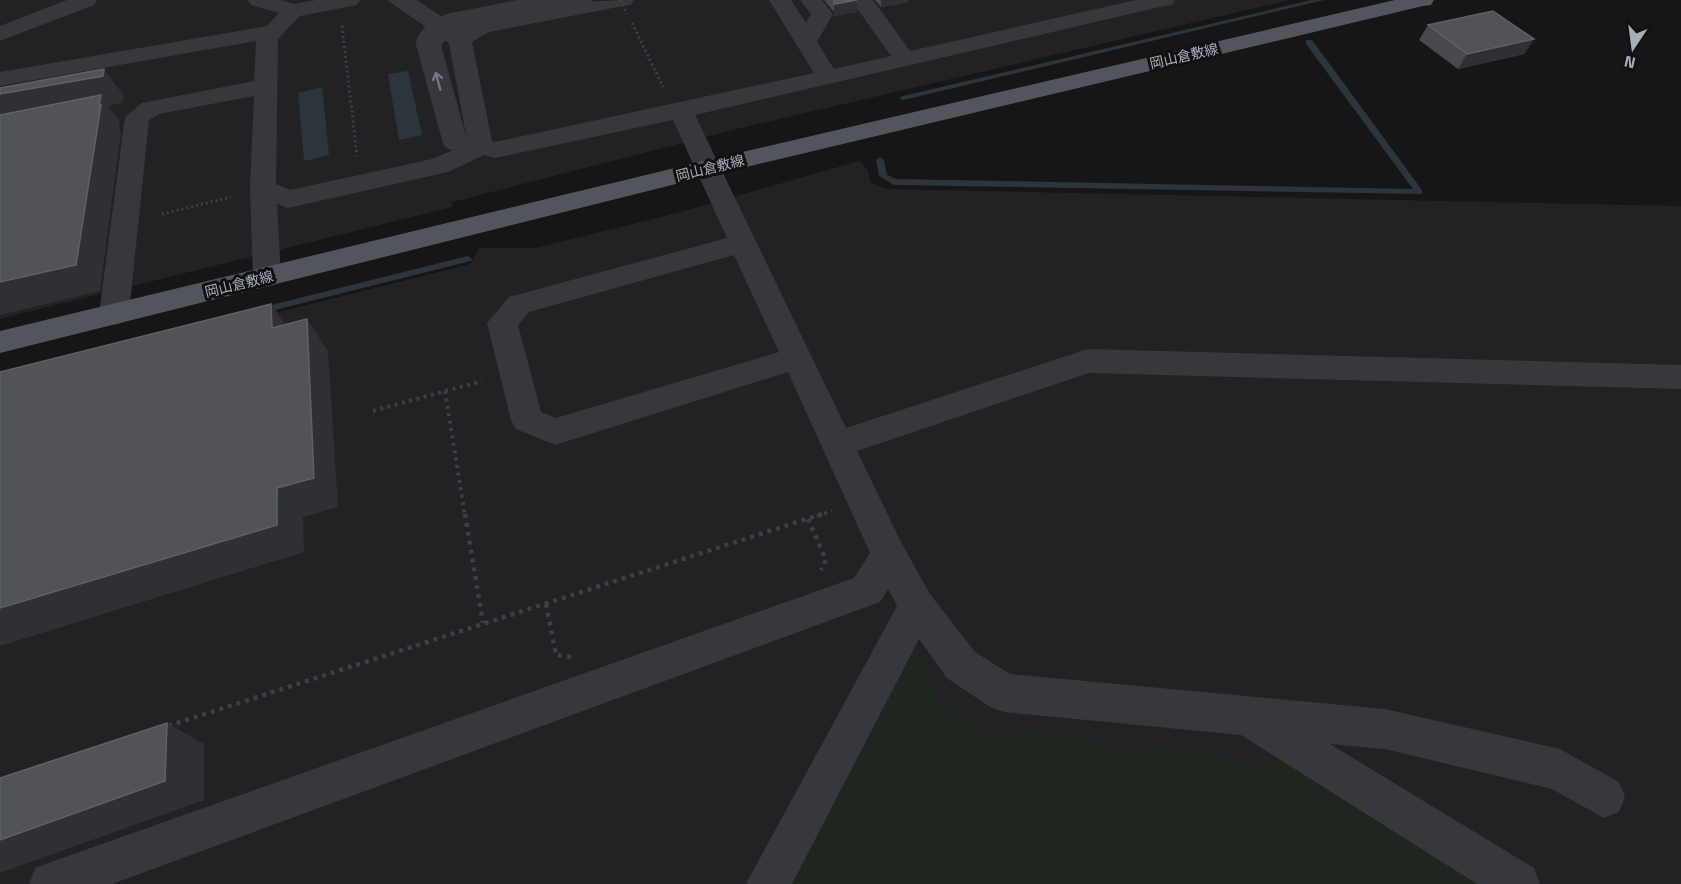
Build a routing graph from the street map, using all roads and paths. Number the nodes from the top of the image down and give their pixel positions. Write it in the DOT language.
graph roads {
  1 [pos="86,0"];
  2 [pos="259,0"];
  3 [pos="398,0"];
  4 [pos="580,0"];
  5 [pos="621,0"];
  6 [pos="780,0"];
  7 [pos="811,0"];
  8 [pos="862,0"];
  9 [pos="1164,0"];
  10 [pos="1423,0"];
  11 [pos="292,11"];
  12 [pos="345,11"];
  13 [pos="274,30"];
  14 [pos="0,34"];
  15 [pos="460,40"];
  16 [pos="806,42"];
  17 [pos="905,60"];
  18 [pos="828,77"];
  19 [pos="0,79"];
  20 [pos="266,86"];
  21 [pos="673,102"];
  22 [pos="146,111"];
  23 [pos="114,113"];
  24 [pos="481,147"];
  25 [pos="708,168"];
  26 [pos="360,183"];
  27 [pos="263,188"];
  28 [pos="207,204"];
  29 [pos="162,214"];
  30 [pos="743,243"];
  31 [pos="267,276"];
  32 [pos="114,314"];
  33 [pos="0,342"];
  34 [pos="797,358"];
  35 [pos="514,372"];
  36 [pos="1681,376"];
  37 [pos="445,391"];
  38 [pos="373,411"];
  39 [pos="837,444"];
  40 [pos="864,501"];
  41 [pos="890,555"];
  42 [pos="917,606"];
  43 [pos="483,623"];
  44 [pos="1245,715"];
  45 [pos="157,729"];
  46 [pos="1604,796"];
  47 [pos="51,884"];
  48 [pos="768,884"];
  49 [pos="1518,884"];
  1 -- 14 [label="lane"];
  2 -- 11 [label="lane"];
  3 -- 15 [label="lane"];
  24 -- 4 [label="lane, one-way, bridge"];
  5 -- 15 [label="lane"];
  5 -- 21 [label="path, bridge"];
  6 -- 16 [label="lane"];
  7 -- 16 [label="lane"];
  8 -- 17 [label="lane"];
  9 -- 17 [label="lane"];
  10 -- 25 [label="main road, 岡山倉敷線"];
  11 -- 12 [label="lane"];
  11 -- 13 [label="lane"];
  12 -- 26 [label="path"];
  13 -- 19 [label="lane"];
  13 -- 20 [label="lane"];
  15 -- 24 [label="lane"];
  16 -- 18 [label="lane"];
  17 -- 18 [label="lane"];
  18 -- 21 [label="lane"];
  20 -- 22 [label="lane"];
  20 -- 27 [label="lane"];
  21 -- 24 [label="lane"];
  21 -- 25 [label="lane"];
  22 -- 23 [label="lane"];
  22 -- 32 [label="lane"];
  24 -- 26 [label="lane"];
  25 -- 30 [label="lane"];
  25 -- 31 [label="main road, 岡山倉敷線"];
  26 -- 27 [label="lane"];
  27 -- 31 [label="lane"];
  28 -- 29 [label="path"];
  30 -- 34 [label="lane"];
  30 -- 35 [label="lane"];
  31 -- 32 [label="main road, 岡山倉敷線"];
  32 -- 33 [label="main road, 岡山倉敷線"];
  34 -- 35 [label="lane"];
  34 -- 39 [label="lane"];
  35 -- 37 [label="path"];
  36 -- 39 [label="lane"];
  37 -- 38 [label="path"];
  37 -- 43 [label="path"];
  39 -- 40 [label="lane"];
  40 -- 41 [label="lane"];
  40 -- 43 [label="path"];
  41 -- 42 [label="lane"];
  41 -- 47 [label="lane"];
  42 -- 44 [label="lane"];
  42 -- 48 [label="lane"];
  43 -- 45 [label="path"];
  44 -- 46 [label="lane"];
  44 -- 49 [label="lane"];
}
